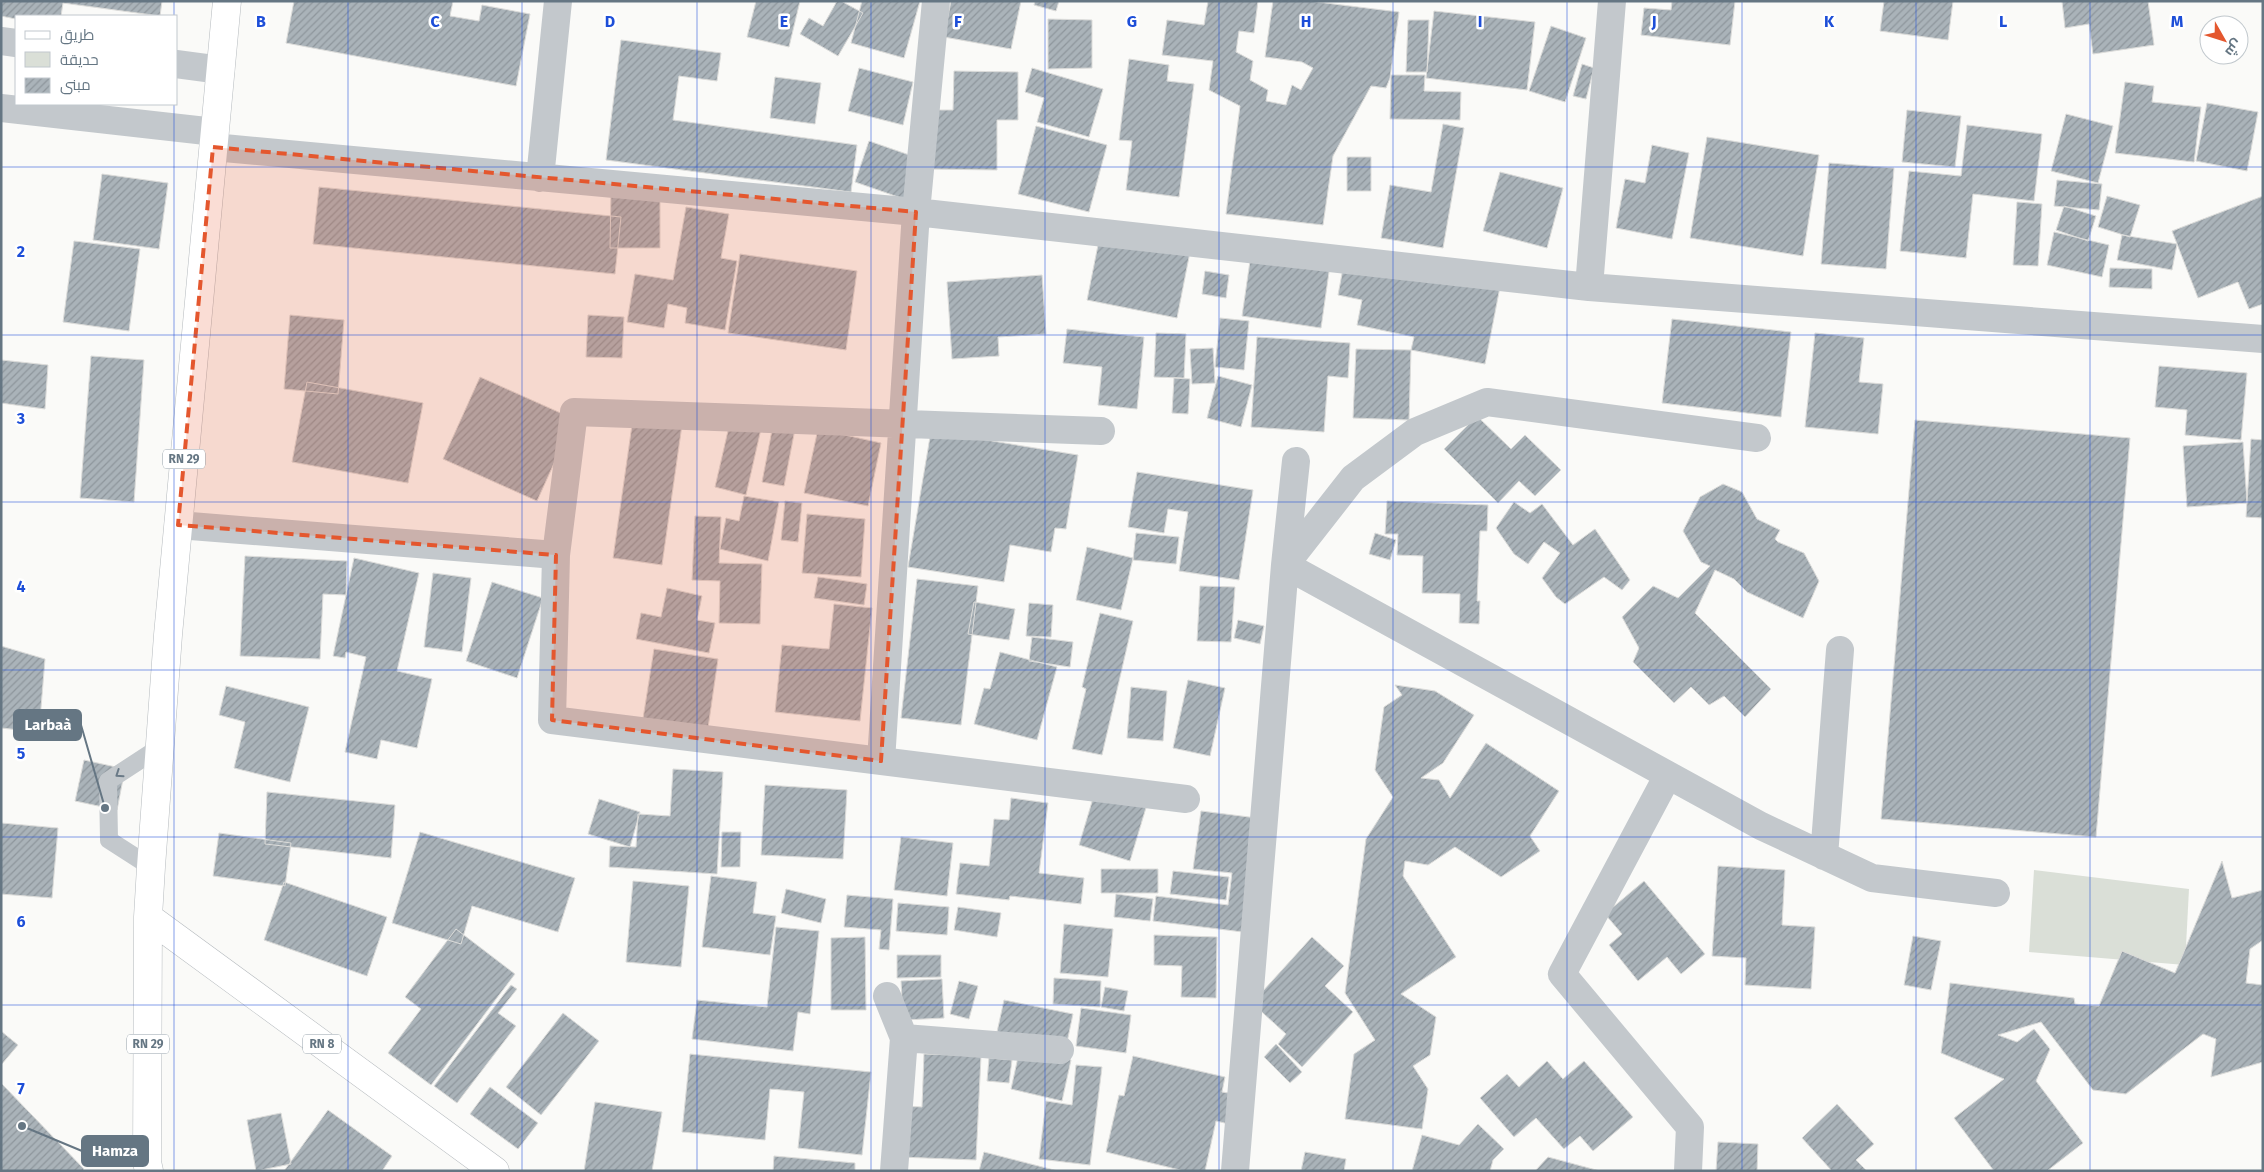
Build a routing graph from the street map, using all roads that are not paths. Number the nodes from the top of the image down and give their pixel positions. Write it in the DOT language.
graph roads {
  1 [pos="227,1"];
  2 [pos="558,1"];
  3 [pos="936,1"];
  4 [pos="1612,1"];
  5 [pos="1,41"];
  6 [pos="15,43"];
  7 [pos="178,64"];
  8 [pos="221,70"];
  9 [pos="1,108"];
  10 [pos="214,140"];
  11 [pos="540,178"];
  12 [pos="916,212"];
  13 [pos="1588,287"];
  14 [pos="2263,339"];
  15 [pos="904,424"];
  16 [pos="1101,431"];
  17 [pos="1757,438"];
  18 [pos="1296,461"];
  19 [pos="178,526"];
  20 [pos="556,555"];
  21 [pos="1285,566"];
  22 [pos="1840,650"];
  23 [pos="160,747"];
  24 [pos="881,761"];
  25 [pos="1668,775"];
  26 [pos="1186,799"];
  27 [pos="1824,856"];
  28 [pos="151,867"];
  29 [pos="1996,893"];
  30 [pos="148,916"];
  31 [pos="887,996"];
  32 [pos="904,1038"];
  33 [pos="1060,1050"];
  34 [pos="149,1171"];
  35 [pos="496,1171"];
  36 [pos="894,1171"];
  37 [pos="1235,1171"];
  38 [pos="1688,1171"];
  1 -- 8 [label="main road, RN 29"];
  2 -- 11 [label="street"];
  3 -- 12 [label="street"];
  4 -- 13 [label="street"];
  5 -- 6 [label="street"];
  7 -- 8 [label="street"];
  8 -- 10 [label="main road, RN 29"];
  9 -- 10 [label="street"];
  10 -- 11 [label="street"];
  10 -- 19 [label="main road, RN 29"];
  11 -- 12 [label="street"];
  12 -- 13 [label="street"];
  12 -- 15 [label="street"];
  13 -- 14 [label="street"];
  15 -- 16 [label="street"];
  15 -- 20 [label="street"];
  15 -- 24 [label="street"];
  17 -- 21 [label="street"];
  18 -- 21 [label="street"];
  19 -- 20 [label="street"];
  19 -- 23 [label="main road, RN 29"];
  20 -- 24 [label="street"];
  21 -- 25 [label="street"];
  21 -- 37 [label="street"];
  22 -- 27 [label="street"];
  23 -- 28 [label="main road, RN 29"];
  23 -- 28 [label="lane, one-way"];
  24 -- 26 [label="street"];
  25 -- 27 [label="street"];
  25 -- 38 [label="street"];
  27 -- 29 [label="street"];
  28 -- 30 [label="main road, RN 29"];
  30 -- 34 [label="main road, RN 29"];
  30 -- 35 [label="main road, RN 8"];
  31 -- 32 [label="street"];
  32 -- 33 [label="street"];
  32 -- 36 [label="street"];
}
